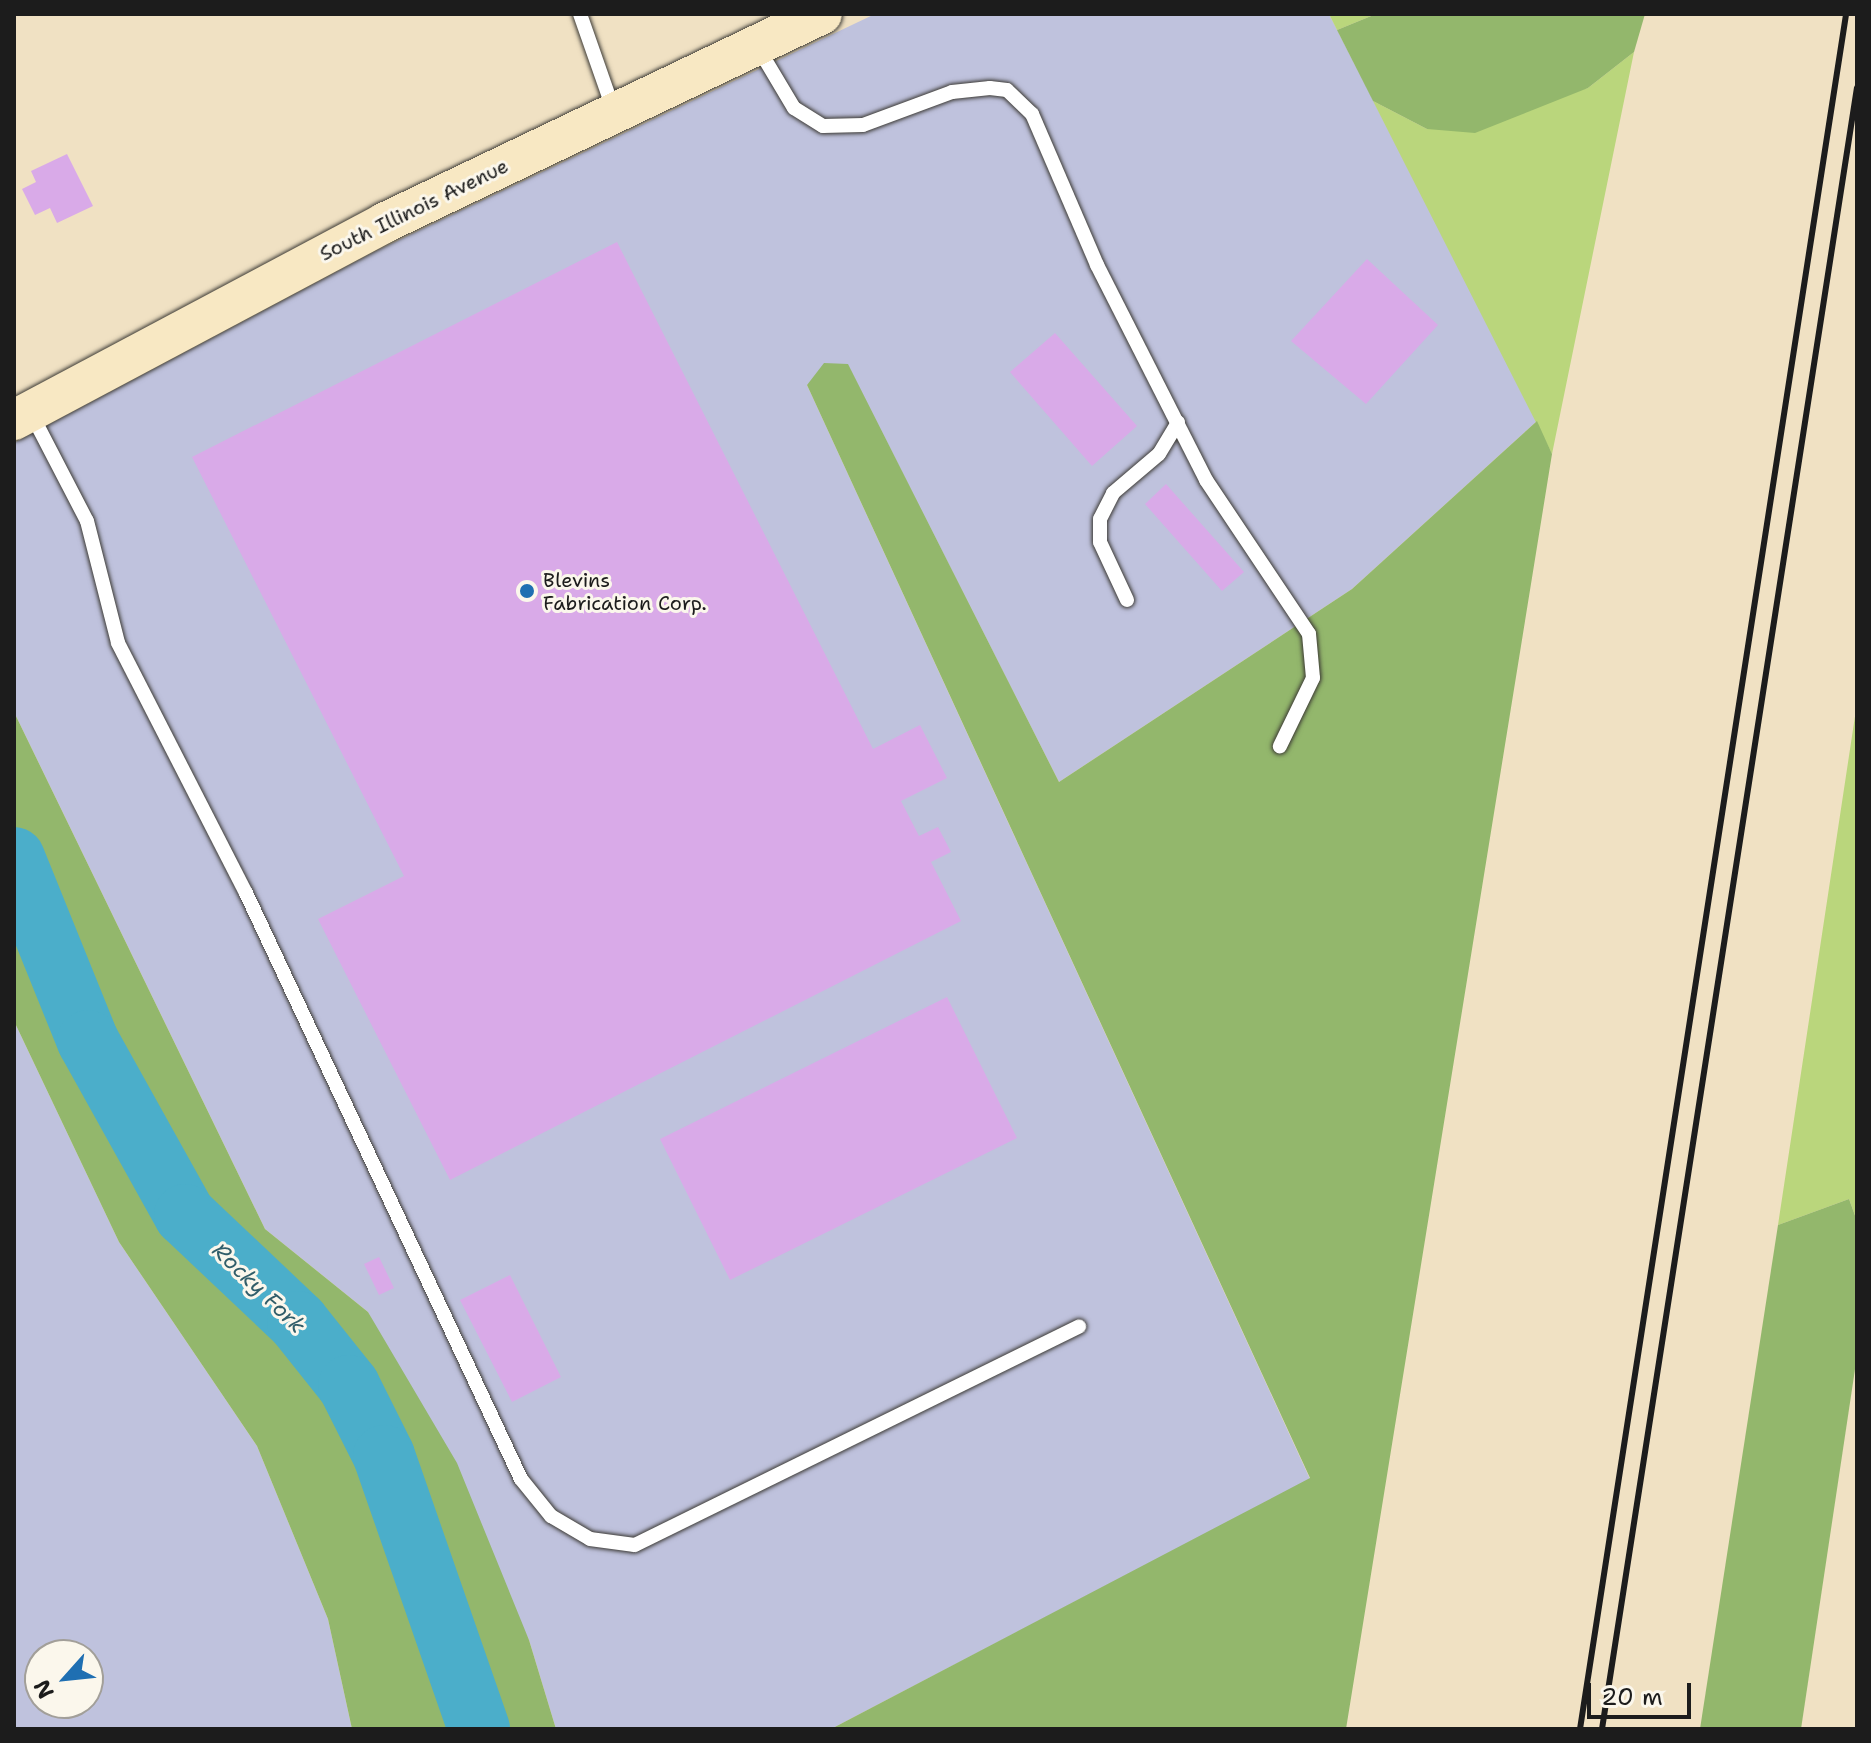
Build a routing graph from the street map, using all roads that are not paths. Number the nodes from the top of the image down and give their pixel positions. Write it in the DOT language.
graph roads {
  1 [pos="580,14"];
  2 [pos="822,14"];
  3 [pos="756,46"];
  4 [pos="615,113"];
  5 [pos="22,416"];
  6 [pos="1178,422"];
  7 [pos="1127,600"];
  8 [pos="1280,746"];
  9 [pos="1079,1327"];
  1 -- 4 [label="lane"];
  2 -- 3 [label="main road, South Illinois Avenue"];
  3 -- 4 [label="main road, South Illinois Avenue"];
  3 -- 6 [label="lane"];
  4 -- 5 [label="main road, South Illinois Avenue"];
  5 -- 9 [label="lane"];
  6 -- 7 [label="lane"];
  6 -- 8 [label="lane"];
}
